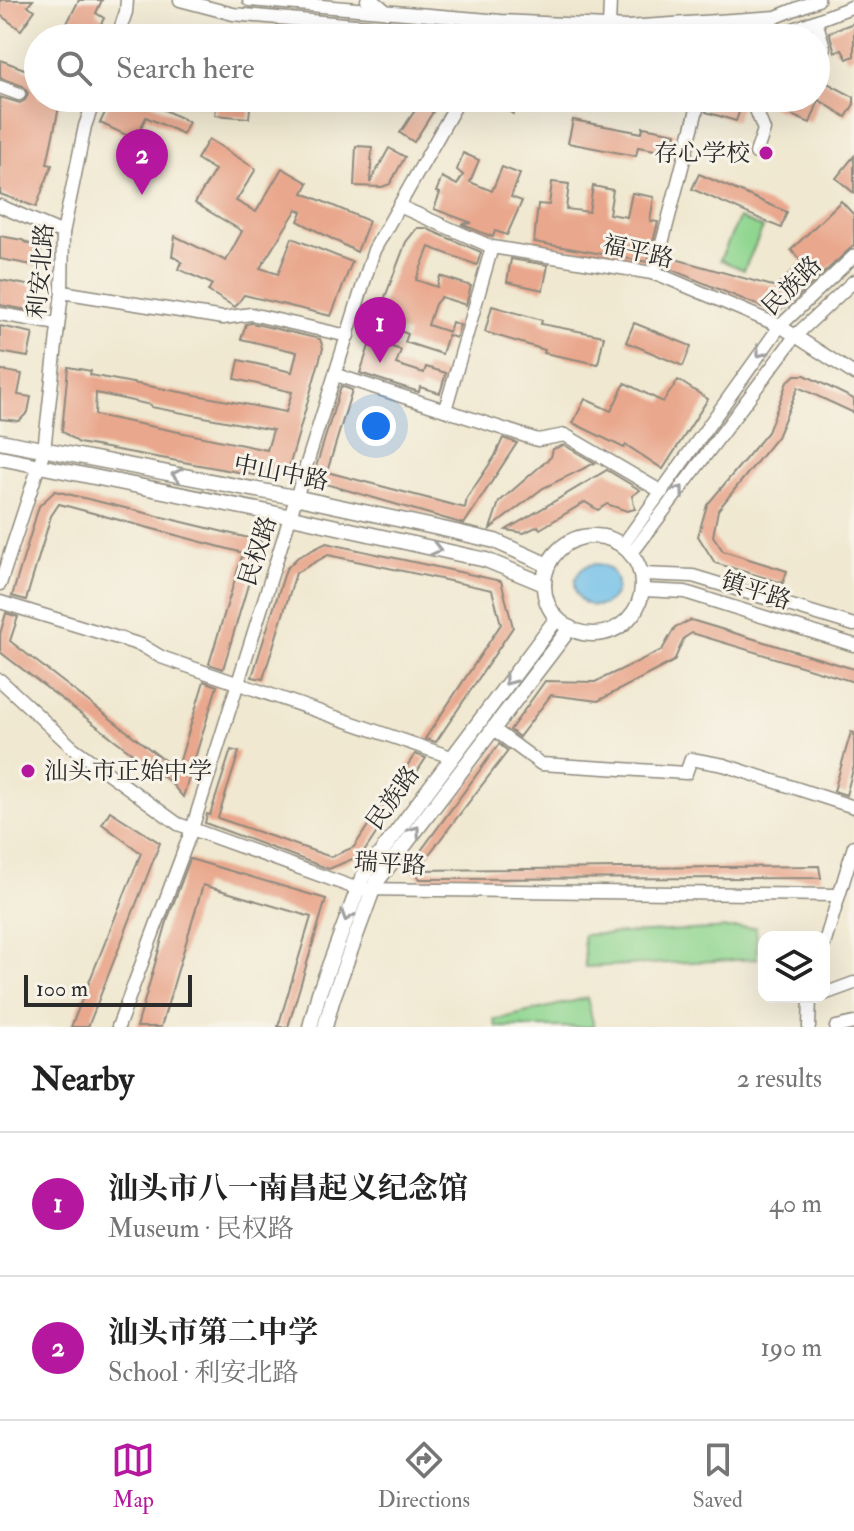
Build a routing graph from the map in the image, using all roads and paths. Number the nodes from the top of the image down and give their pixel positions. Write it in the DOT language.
graph roads {
  1 [pos="138,0"];
  2 [pos="180,0"];
  3 [pos="249,0"];
  4 [pos="367,0"];
  5 [pos="610,0"];
  6 [pos="818,0"];
  7 [pos="308,3"];
  8 [pos="127,6"];
  9 [pos="387,6"];
  10 [pos="854,6"];
  11 [pos="501,21"];
  12 [pos="816,21"];
  13 [pos="344,24"];
  14 [pos="501,24"];
  15 [pos="555,24"];
  16 [pos="609,24"];
  17 [pos="659,24"];
  18 [pos="808,24"];
  19 [pos="817,24"];
  20 [pos="0,87"];
  21 [pos="19,94"];
  22 [pos="90,112"];
  23 [pos="452,112"];
  24 [pos="696,112"];
  25 [pos="757,112"];
  26 [pos="756,153"];
  27 [pos="0,206"];
  28 [pos="399,206"];
  29 [pos="63,233"];
  30 [pos="492,247"];
  31 [pos="854,256"];
  32 [pos="654,274"];
  33 [pos="854,281"];
  34 [pos="62,292"];
  35 [pos="0,314"];
  36 [pos="58,324"];
  37 [pos="780,326"];
  38 [pos="796,335"];
  39 [pos="348,336"];
  40 [pos="854,374"];
  41 [pos="336,375"];
  42 [pos="445,410"];
  43 [pos="0,441"];
  44 [pos="44,450"];
  45 [pos="0,458"];
  46 [pos="38,466"];
  47 [pos="662,492"];
  48 [pos="299,498"];
  49 [pos="292,517"];
  50 [pos="628,549"];
  51 [pos="548,565"];
  52 [pos="642,574"];
  53 [pos="0,584"];
  54 [pos="544,584"];
  55 [pos="643,590"];
  56 [pos="0,602"];
  57 [pos="557,618"];
  58 [pos="854,625"];
  59 [pos="570,628"];
  60 [pos="854,645"];
  61 [pos="0,680"];
  62 [pos="239,683"];
  63 [pos="492,728"];
  64 [pos="451,757"];
  65 [pos="854,807"];
  66 [pos="192,829"];
  67 [pos="854,846"];
  68 [pos="358,889"];
  69 [pos="374,889"];
  70 [pos="839,895"];
  71 [pos="828,931"];
  72 [pos="854,983"];
  73 [pos="830,992"];
  74 [pos="811,1003"];
  75 [pos="854,1023"];
  76 [pos="118,1027"];
  77 [pos="310,1027"];
  78 [pos="325,1027"];
  79 [pos="809,1027"];
  80 [pos="836,1027"];
  1 -- 8 [label="street"];
  2 -- 13 [label="street"];
  3 -- 7 [label="street"];
  4 -- 9 [label="street"];
  5 -- 16 [label="street"];
  6 -- 17 [label="street"];
  7 -- 9 [label="street"];
  9 -- 11 [label="street"];
  10 -- 12 [label="street"];
  11 -- 14 [label="street"];
  11 -- 15 [label="street"];
  12 -- 18 [label="street"];
  12 -- 19 [label="street"];
  20 -- 21 [label="street"];
  22 -- 29 [label="street, 利安北路"];
  23 -- 28 [label="street, 民权路"];
  24 -- 32 [label="street"];
  25 -- 26 [label="street"];
  27 -- 29 [label="street"];
  28 -- 30 [label="street, 福平路"];
  28 -- 39 [label="street, 民权路"];
  29 -- 34 [label="street, 利安北路"];
  30 -- 32 [label="street, 福平路"];
  30 -- 42 [label="street"];
  31 -- 37 [label="street, 民族路"];
  32 -- 37 [label="street, 福平路"];
  33 -- 38 [label="street, 民族路"];
  34 -- 36 [label="street, 利安北路"];
  34 -- 39 [label="street"];
  35 -- 36 [label="street"];
  36 -- 44 [label="street, 利安北路"];
  37 -- 38 [label="street, 福平路"];
  37 -- 47 [label="street, 民族路, one-way"];
  38 -- 40 [label="street, 福平路"];
  50 -- 38 [label="street, 民族路, one-way"];
  39 -- 41 [label="street, 民权路"];
  41 -- 42 [label="street"];
  41 -- 48 [label="street, 民权路"];
  42 -- 47 [label="street"];
  43 -- 44 [label="main road, 中山中路"];
  44 -- 46 [label="street, 利安北路"];
  48 -- 44 [label="main road, 中山中路, one-way"];
  45 -- 46 [label="main road, 中山中路"];
  46 -- 49 [label="main road, 中山中路"];
  46 -- 53 [label="street, 利安北路"];
  47 -- 50 [label="street, 民族路"];
  48 -- 49 [label="street, 民权路"];
  48 -- 51 [label="main road, 中山中路"];
  49 -- 54 [label="main road, 中山中路, one-way"];
  49 -- 62 [label="street, 民权路"];
  50 -- 51 [label="main road"];
  50 -- 52 [label="main road"];
  51 -- 54 [label="main road"];
  52 -- 55 [label="main road"];
  52 -- 58 [label="street, 镇平路"];
  54 -- 57 [label="main road"];
  55 -- 59 [label="main road"];
  55 -- 60 [label="street, 镇平路"];
  56 -- 62 [label="street"];
  57 -- 59 [label="main road"];
  57 -- 64 [label="main road, 民族路, one-way"];
  59 -- 63 [label="main road, 民族路"];
  61 -- 66 [label="street, 瑞平路"];
  62 -- 64 [label="street"];
  62 -- 66 [label="street, 民权路"];
  63 -- 65 [label="street"];
  69 -- 63 [label="main road, 民族路, one-way"];
  64 -- 68 [label="main road, 民族路"];
  66 -- 68 [label="street, 瑞平路"];
  66 -- 76 [label="street, 民权路"];
  67 -- 70 [label="street"];
  68 -- 69 [label="street, 瑞平路"];
  68 -- 77 [label="main road, 民族路, one-way"];
  69 -- 70 [label="street, 瑞平路"];
  69 -- 78 [label="main road, 民族路"];
  70 -- 71 [label="street"];
  72 -- 73 [label="street"];
  74 -- 79 [label="street"];
  75 -- 80 [label="street"];
}
